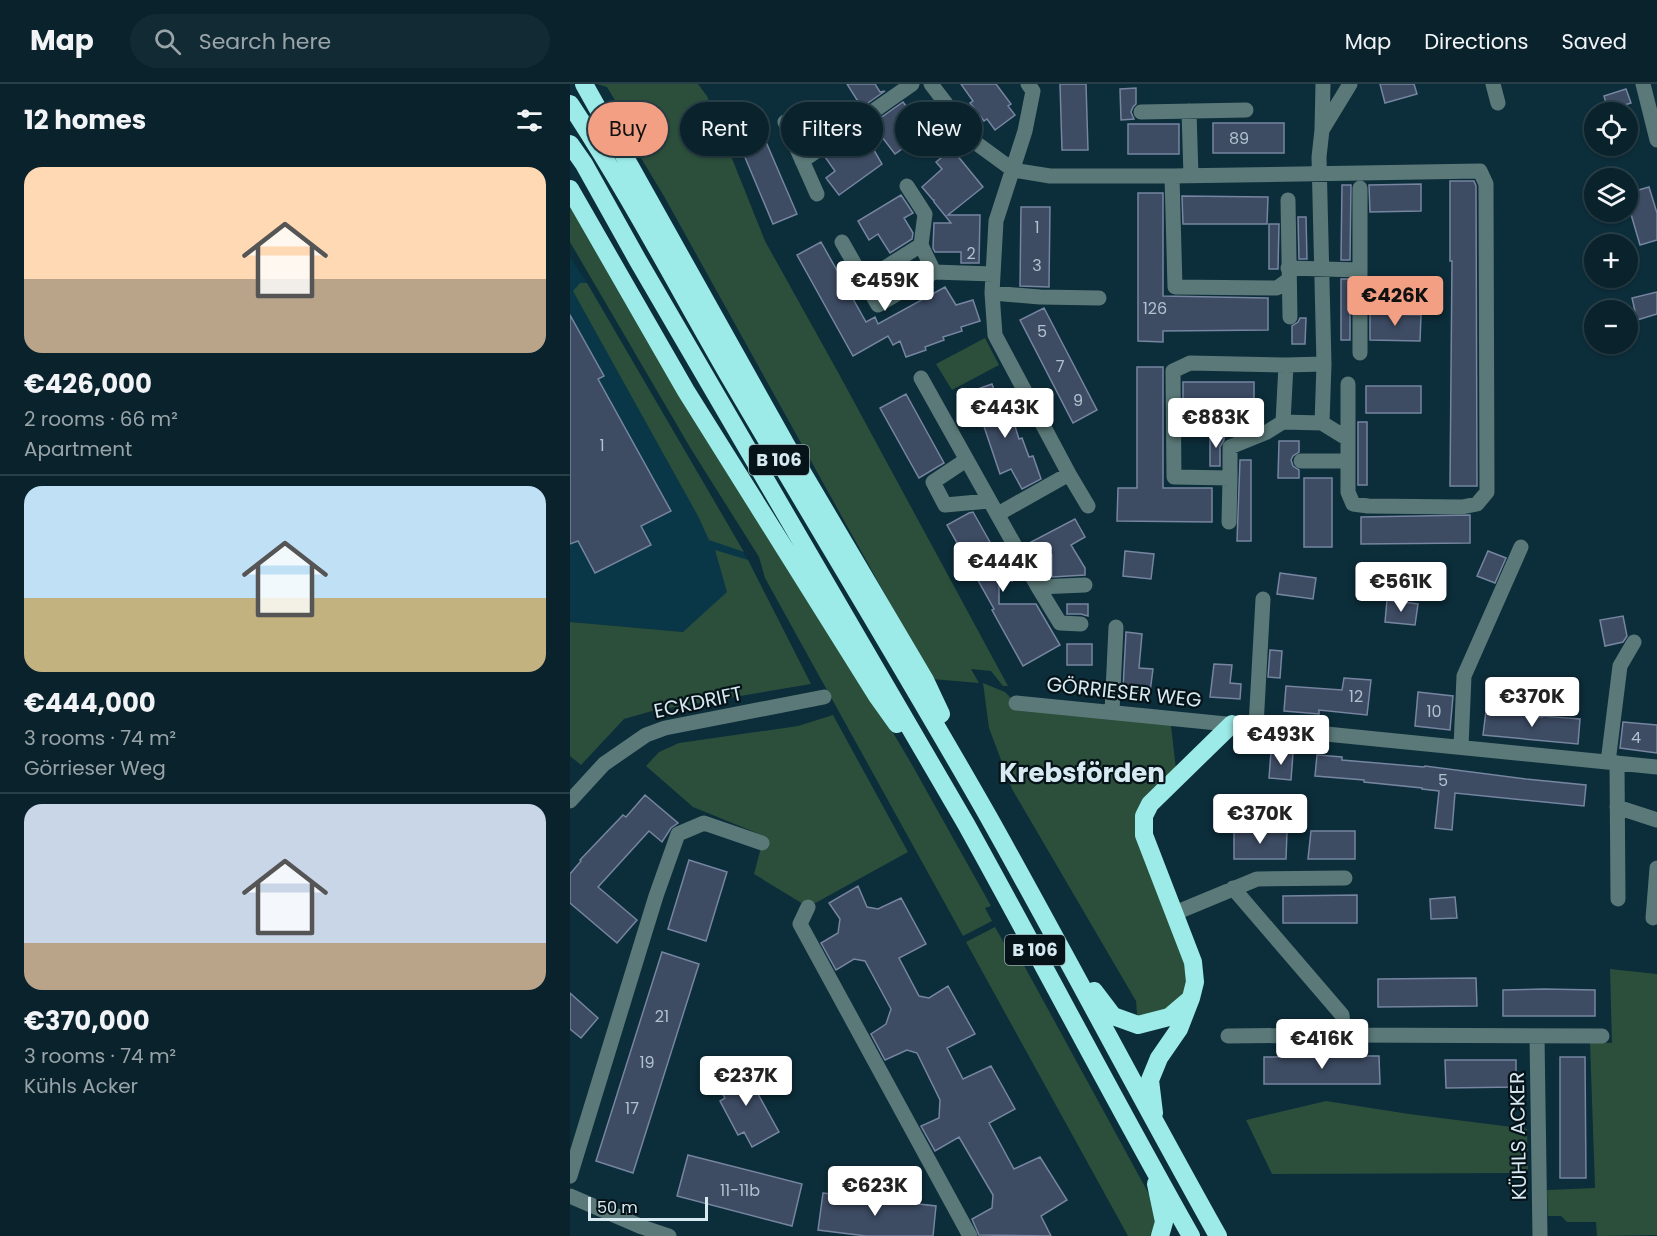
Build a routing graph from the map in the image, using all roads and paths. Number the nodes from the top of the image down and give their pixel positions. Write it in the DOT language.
graph roads {
  1 [pos="584,84"];
  2 [pos="912,84"];
  3 [pos="931,84"];
  4 [pos="1323,84"];
  5 [pos="1350,84"];
  6 [pos="1493,84"];
  7 [pos="1642,84"];
  8 [pos="1033,86"];
  9 [pos="1498,103"];
  10 [pos="570,104"];
  11 [pos="1246,110"];
  12 [pos="1189,111"];
  13 [pos="1141,112"];
  14 [pos="1322,130"];
  15 [pos="1657,140"];
  16 [pos="570,144"];
  17 [pos="800,156"];
  18 [pos="802,161"];
  19 [pos="1013,170"];
  20 [pos="1320,173"];
  21 [pos="1172,176"];
  22 [pos="1191,176"];
  23 [pos="907,186"];
  24 [pos="1360,188"];
  25 [pos="570,189"];
  26 [pos="817,194"];
  27 [pos="1288,200"];
  28 [pos="842,242"];
  29 [pos="921,245"];
  30 [pos="1322,269"];
  31 [pos="1360,270"];
  32 [pos="934,272"];
  33 [pos="993,274"];
  34 [pos="1288,274"];
  35 [pos="864,281"];
  36 [pos="992,293"];
  37 [pos="1099,298"];
  38 [pos="1290,317"];
  39 [pos="1360,353"];
  40 [pos="1324,364"];
  41 [pos="1286,365"];
  42 [pos="921,378"];
  43 [pos="1348,384"];
  44 [pos="1283,422"];
  45 [pos="1322,423"];
  46 [pos="1348,439"];
  47 [pos="966,460"];
  48 [pos="1301,461"];
  49 [pos="1348,461"];
  50 [pos="1069,474"];
  51 [pos="1230,478"];
  52 [pos="1088,506"];
  53 [pos="993,507"];
  54 [pos="1229,522"];
  55 [pos="1521,547"];
  56 [pos="1084,585"];
  57 [pos="1038,587"];
  58 [pos="1263,599"];
  59 [pos="1081,624"];
  60 [pos="1116,627"];
  61 [pos="1634,642"];
  62 [pos="824,697"];
  63 [pos="1016,703"];
  64 [pos="1112,712"];
  65 [pos="1232,724"];
  66 [pos="1256,726"];
  67 [pos="1461,747"];
  68 [pos="1612,762"];
  69 [pos="1657,767"];
  70 [pos="570,801"];
  71 [pos="1617,807"];
  72 [pos="988,816"];
  73 [pos="1657,820"];
  74 [pos="966,824"];
  75 [pos="762,843"];
  76 [pos="1657,868"];
  77 [pos="1346,878"];
  78 [pos="1233,888"];
  79 [pos="1618,899"];
  80 [pos="808,907"];
  81 [pos="1175,913"];
  82 [pos="1653,918"];
  83 [pos="1061,949"];
  84 [pos="1191,998"];
  85 [pos="1344,1035"];
  86 [pos="1228,1036"];
  87 [pos="1538,1036"];
  88 [pos="1602,1036"];
  89 [pos="1156,1126"];
  90 [pos="1153,1168"];
  91 [pos="570,1176"];
  92 [pos="570,1196"];
  93 [pos="669,1236"];
  94 [pos="970,1236"];
  95 [pos="1160,1236"];
  96 [pos="1191,1236"];
  97 [pos="1218,1236"];
  98 [pos="1540,1236"];
  1 -- 72 [label="highway"];
  2 -- 18 [label="street"];
  3 -- 19 [label="street"];
  4 -- 14 [label="street"];
  5 -- 14 [label="street"];
  6 -- 9 [label="street"];
  7 -- 15 [label="street"];
  8 -- 19 [label="street"];
  10 -- 72 [label="highway, B 106"];
  11 -- 12 [label="street"];
  12 -- 13 [label="street"];
  12 -- 22 [label="street"];
  14 -- 20 [label="street"];
  16 -- 74 [label="highway, B 106"];
  17 -- 18 [label="street"];
  18 -- 26 [label="street"];
  19 -- 21 [label="street"];
  19 -- 33 [label="street"];
  20 -- 22 [label="street"];
  20 -- 30 [label="street"];
  20 -- 49 [label="street"];
  21 -- 22 [label="street"];
  21 -- 34 [label="street"];
  23 -- 29 [label="street"];
  24 -- 31 [label="street"];
  25 -- 74 [label="highway"];
  27 -- 34 [label="street"];
  28 -- 35 [label="street"];
  29 -- 32 [label="street"];
  29 -- 35 [label="street"];
  30 -- 31 [label="street"];
  30 -- 34 [label="street"];
  30 -- 40 [label="street"];
  31 -- 39 [label="street"];
  32 -- 33 [label="street"];
  32 -- 35 [label="street"];
  33 -- 36 [label="street"];
  34 -- 38 [label="street"];
  36 -- 37 [label="street"];
  36 -- 50 [label="street"];
  40 -- 41 [label="street"];
  40 -- 45 [label="street"];
  41 -- 44 [label="street"];
  41 -- 51 [label="street"];
  42 -- 47 [label="street"];
  43 -- 46 [label="street"];
  44 -- 45 [label="street"];
  44 -- 51 [label="street"];
  45 -- 46 [label="street"];
  46 -- 49 [label="street"];
  47 -- 53 [label="street"];
  47 -- 53 [label="street"];
  48 -- 49 [label="street"];
  50 -- 52 [label="street"];
  50 -- 53 [label="street"];
  51 -- 54 [label="street"];
  53 -- 57 [label="street"];
  55 -- 67 [label="street"];
  56 -- 57 [label="street"];
  57 -- 59 [label="street"];
  58 -- 66 [label="street"];
  60 -- 64 [label="street"];
  61 -- 68 [label="street"];
  62 -- 70 [label="street, ECKDRIFT"];
  63 -- 64 [label="street, GÖRRIESER WEG"];
  64 -- 65 [label="street, GÖRRIESER WEG"];
  65 -- 66 [label="street, GÖRRIESER WEG"];
  65 -- 81 [label="highway"];
  66 -- 67 [label="street, GÖRRIESER WEG"];
  67 -- 68 [label="street, GÖRRIESER WEG"];
  68 -- 69 [label="street, GÖRRIESER WEG"];
  68 -- 71 [label="street"];
  71 -- 73 [label="street"];
  71 -- 79 [label="street"];
  72 -- 83 [label="highway, B 106"];
  74 -- 90 [label="highway, B 106"];
  75 -- 91 [label="street"];
  76 -- 82 [label="street"];
  77 -- 78 [label="street"];
  78 -- 81 [label="street"];
  78 -- 85 [label="street"];
  80 -- 94 [label="street"];
  81 -- 84 [label="highway"];
  83 -- 84 [label="highway"];
  83 -- 89 [label="highway, B 106"];
  84 -- 89 [label="highway"];
  85 -- 86 [label="street"];
  85 -- 87 [label="street"];
  87 -- 88 [label="street"];
  87 -- 98 [label="street, KÜHLS ACKER"];
  89 -- 97 [label="highway, B 106"];
  90 -- 95 [label="highway"];
  90 -- 96 [label="highway, B 106"];
  92 -- 93 [label="street"];
}
